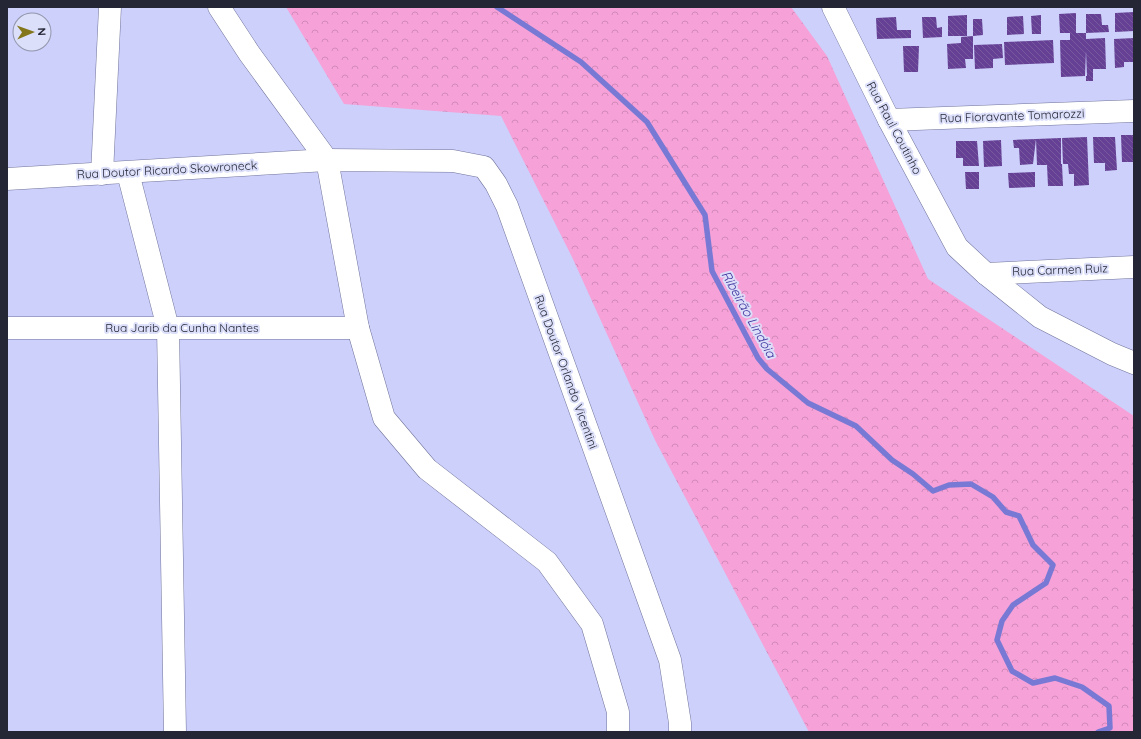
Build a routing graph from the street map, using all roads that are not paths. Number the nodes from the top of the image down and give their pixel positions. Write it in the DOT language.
graph roads {
  1 [pos="110,7"];
  2 [pos="219,7"];
  3 [pos="833,7"];
  4 [pos="1134,111"];
  5 [pos="889,120"];
  6 [pos="327,160"];
  7 [pos="128,173"];
  8 [pos="102,174"];
  9 [pos="7,180"];
  10 [pos="1134,267"];
  11 [pos="986,274"];
  12 [pos="7,328"];
  13 [pos="168,328"];
  14 [pos="358,328"];
  15 [pos="1134,363"];
  16 [pos="176,732"];
  17 [pos="618,732"];
  18 [pos="680,732"];
  1 -- 8 [label="street"];
  2 -- 6 [label="street"];
  3 -- 5 [label="street, Rua Raul Coutinho"];
  4 -- 5 [label="street, Rua Fioravante Tomarozzi"];
  5 -- 11 [label="street, Rua Raul Coutinho"];
  6 -- 7 [label="street, Rua Doutor Ricardo Skowroneck"];
  6 -- 14 [label="street"];
  6 -- 18 [label="street, Rua Doutor Orlando Vicentini"];
  7 -- 8 [label="street, Rua Doutor Ricardo Skowroneck"];
  7 -- 13 [label="street"];
  8 -- 9 [label="street, Rua Doutor Ricardo Skowroneck"];
  10 -- 11 [label="street, Rua Carmen Ruiz"];
  11 -- 15 [label="street, Rua Raul Coutinho"];
  12 -- 13 [label="street, Rua Jarib da Cunha Nantes"];
  13 -- 14 [label="street, Rua Jarib da Cunha Nantes"];
  13 -- 16 [label="street"];
  14 -- 17 [label="street"];
}
